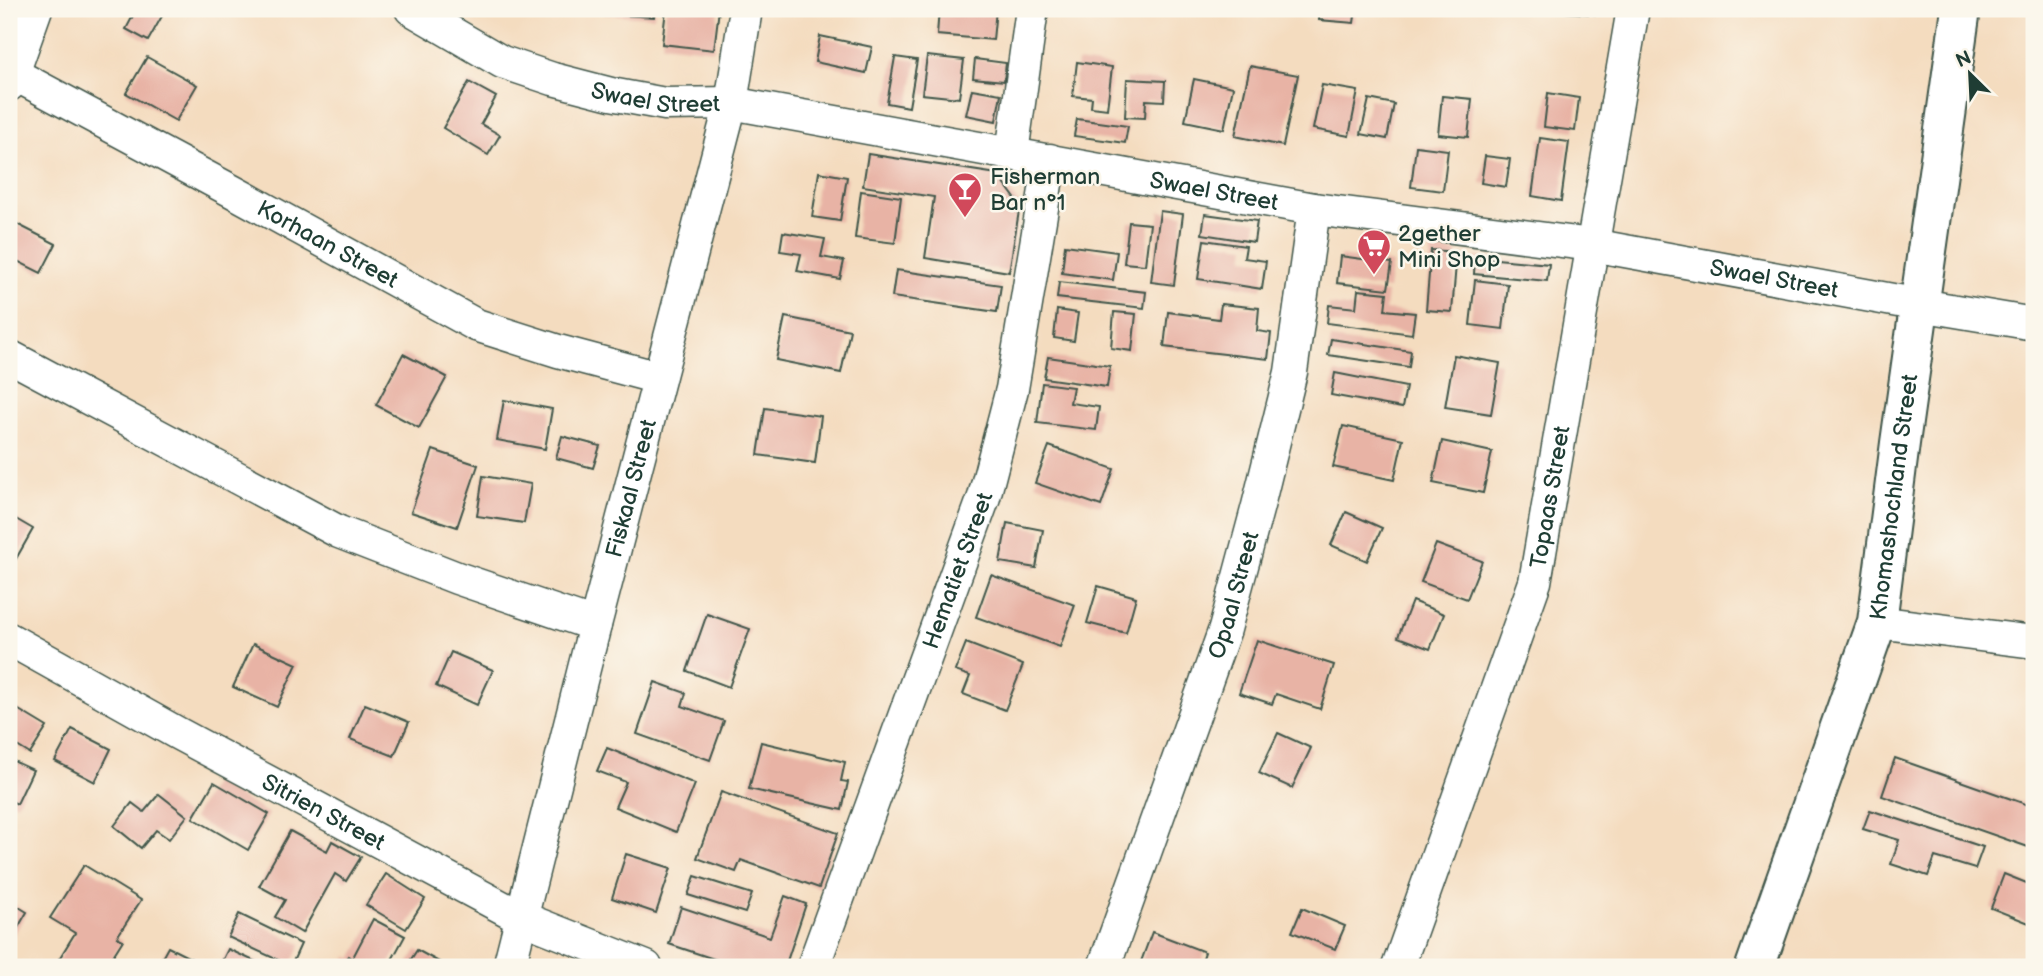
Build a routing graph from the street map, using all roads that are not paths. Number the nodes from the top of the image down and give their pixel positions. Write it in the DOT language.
graph roads {
  1 [pos="36,9"];
  2 [pos="411,9"];
  3 [pos="746,9"];
  4 [pos="1032,9"];
  5 [pos="1633,9"];
  6 [pos="1961,9"];
  7 [pos="11,79"];
  8 [pos="732,103"];
  9 [pos="1012,153"];
  10 [pos="1050,160"];
  11 [pos="1314,209"];
  12 [pos="1591,245"];
  13 [pos="1920,305"];
  14 [pos="2034,324"];
  15 [pos="9,356"];
  16 [pos="659,378"];
  17 [pos="1877,622"];
  18 [pos="595,625"];
  19 [pos="9,639"];
  20 [pos="2034,642"];
  21 [pos="522,918"];
  22 [pos="509,967"];
  23 [pos="646,967"];
  24 [pos="813,967"];
  25 [pos="1104,967"];
  26 [pos="1398,967"];
  27 [pos="1755,967"];
  1 -- 7 [label="street"];
  2 -- 8 [label="street, Swael Street"];
  3 -- 8 [label="street, Fiskaal Street"];
  4 -- 9 [label="street"];
  5 -- 12 [label="street, Topaas Street"];
  6 -- 13 [label="street, Khomashochland Street"];
  7 -- 16 [label="street, Korhaan Street"];
  8 -- 9 [label="street, Swael Street"];
  8 -- 16 [label="street, Fiskaal Street"];
  9 -- 10 [label="street, Swael Street"];
  10 -- 11 [label="street, Swael Street"];
  10 -- 24 [label="street, Hematiet Street"];
  11 -- 12 [label="street, Swael Street"];
  11 -- 25 [label="street, Opaal Street"];
  12 -- 13 [label="street, Swael Street"];
  12 -- 26 [label="street, Topaas Street"];
  13 -- 14 [label="street, Swael Street"];
  13 -- 17 [label="street, Khomashochland Street"];
  15 -- 18 [label="street"];
  16 -- 18 [label="street, Fiskaal Street"];
  17 -- 20 [label="street"];
  17 -- 27 [label="street, Khomashochland Street"];
  18 -- 21 [label="street, Fiskaal Street"];
  19 -- 21 [label="street, Sitrien Street"];
  21 -- 22 [label="street, Fiskaal Street"];
  21 -- 23 [label="street, Sitrien Street"];
}
